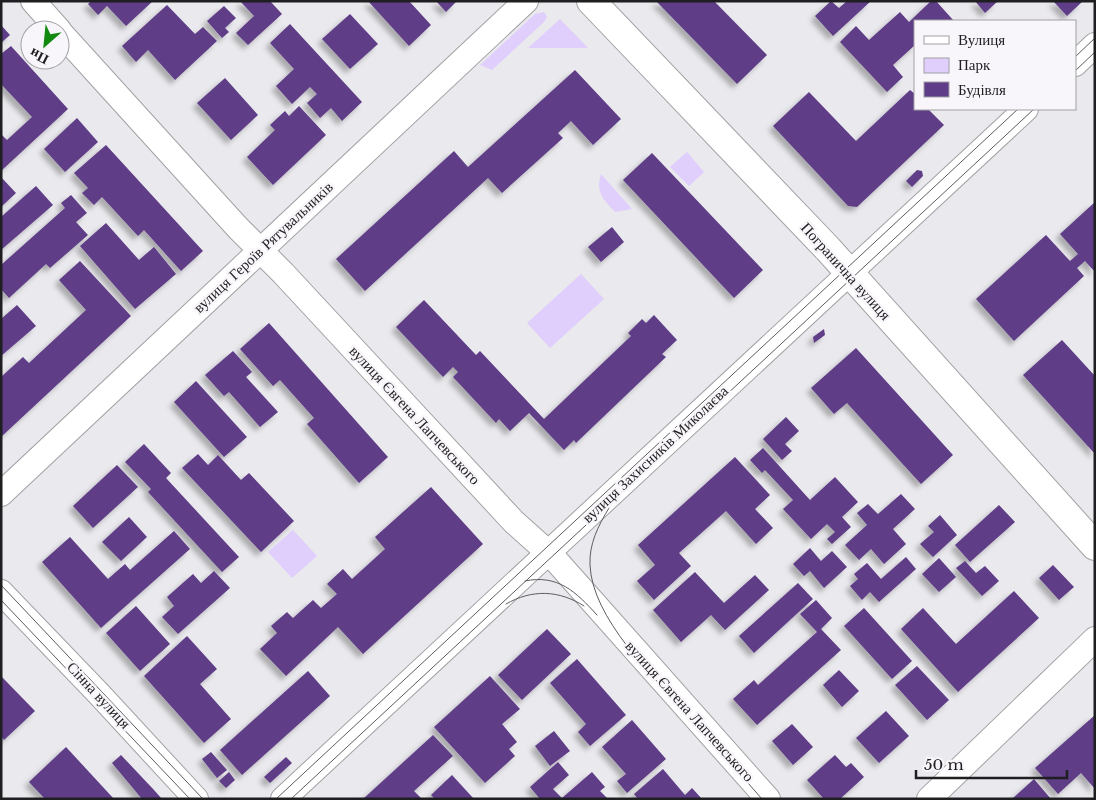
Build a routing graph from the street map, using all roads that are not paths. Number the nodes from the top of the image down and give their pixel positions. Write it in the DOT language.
graph roads {
  1 [pos="33,1"];
  2 [pos="526,1"];
  3 [pos="590,1"];
  4 [pos="49,20"];
  5 [pos="70,43"];
  6 [pos="1095,45"];
  7 [pos="1076,63"];
  8 [pos="1025,110"];
  9 [pos="259,249"];
  10 [pos="849,273"];
  11 [pos="1,494"];
  12 [pos="1095,546"];
  13 [pos="549,552"];
  14 [pos="1,592"];
  15 [pos="1095,639"];
  16 [pos="196,799"];
  17 [pos="283,799"];
  18 [pos="768,799"];
  19 [pos="929,799"];
  1 -- 4 [label="street, вулиця Євгена Лапчевського"];
  2 -- 9 [label="street, вулиця Героїв Рятувальників"];
  3 -- 10 [label="main road, Погранична вулиця"];
  5 -- 9 [label="street, вулиця Євгена Лапчевського"];
  6 -- 7 [label="street"];
  8 -- 10 [label="street, вулиця Захисників Миколаєва"];
  9 -- 11 [label="street, вулиця Героїв Рятувальників"];
  9 -- 13 [label="street, вулиця Євгена Лапчевського"];
  10 -- 12 [label="main road, Погранична вулиця"];
  10 -- 13 [label="street, вулиця Захисників Миколаєва"];
  13 -- 17 [label="street, вулиця Захисників Миколаєва"];
  13 -- 18 [label="street, вулиця Євгена Лапчевського"];
  14 -- 16 [label="street, Сінна вулиця"];
  15 -- 19 [label="street"];
}
